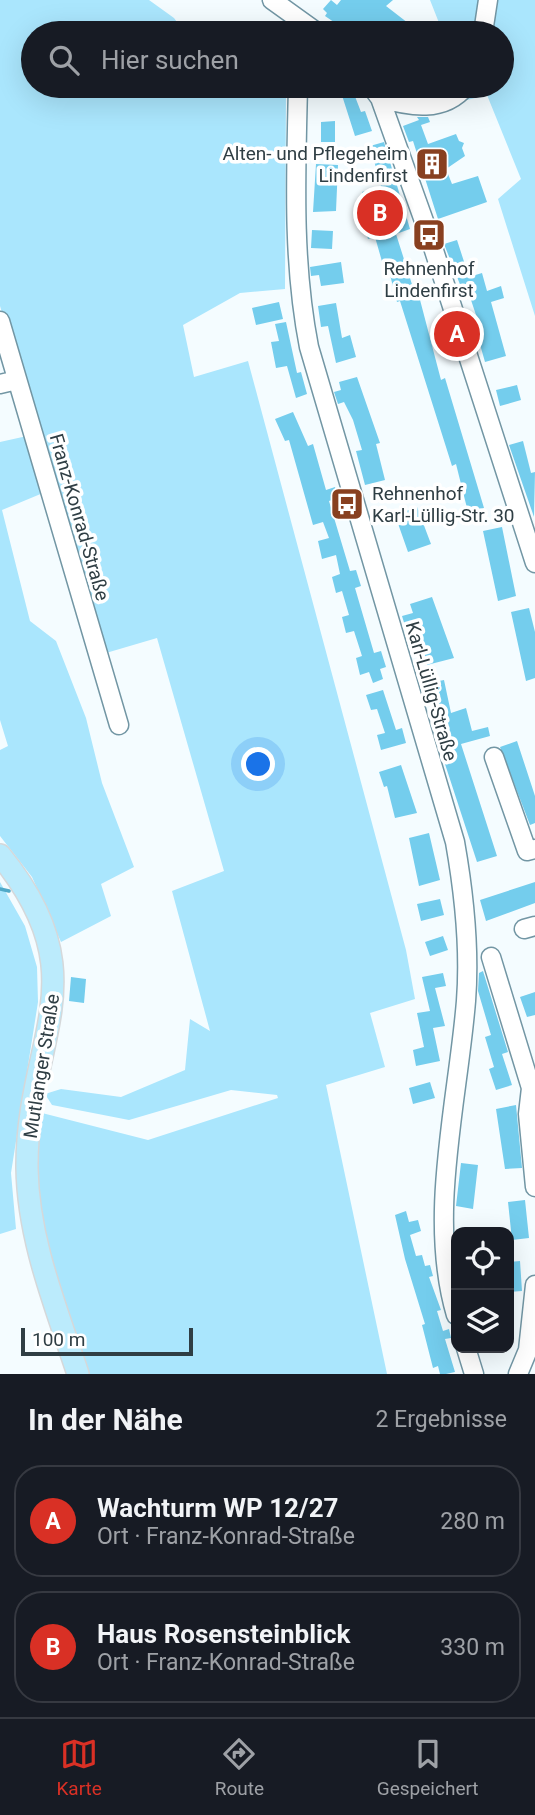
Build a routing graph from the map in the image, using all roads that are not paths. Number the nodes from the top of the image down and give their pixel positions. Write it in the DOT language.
graph roads {
  1 [pos="272,0"];
  2 [pos="488,0"];
  3 [pos="289,21"];
  4 [pos="485,21"];
  5 [pos="298,98"];
  6 [pos="378,98"];
  7 [pos="389,98"];
  8 [pos="452,98"];
  9 [pos="0,321"];
  10 [pos="9,382"];
  11 [pos="535,563"];
  12 [pos="119,724"];
  13 [pos="494,757"];
  14 [pos="535,849"];
  15 [pos="0,855"];
  16 [pos="491,957"];
  17 [pos="532,1097"];
  18 [pos="535,1187"];
  19 [pos="535,1285"];
  20 [pos="451,1297"];
  21 [pos="531,1349"];
  22 [pos="468,1353"];
  23 [pos="78,1374"];
  24 [pos="474,1374"];
  25 [pos="517,1374"];
  1 -- 3 [label="street"];
  2 -- 4 [label="street"];
  5 -- 20 [label="street, Karl-Lüllig-Straße"];
  6 -- 11 [label="street"];
  7 -- 8 [label="street"];
  9 -- 10 [label="street, Franz-Konrad-Straße"];
  10 -- 12 [label="street, Franz-Konrad-Straße"];
  13 -- 14 [label="street"];
  15 -- 23 [label="main road, Mutlanger Straße"];
  16 -- 17 [label="street"];
  17 -- 18 [label="street"];
  19 -- 21 [label="street"];
  21 -- 25 [label="street"];
  22 -- 24 [label="street"];
}
